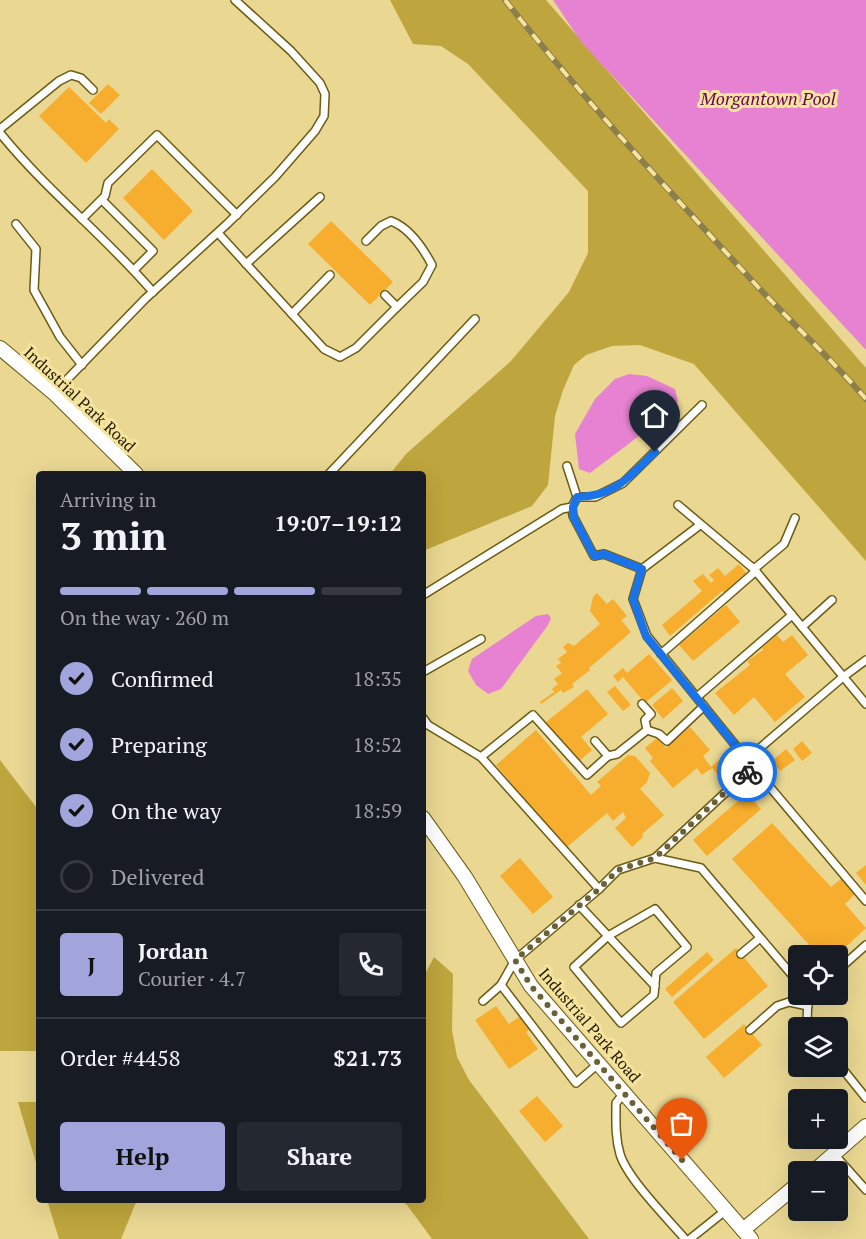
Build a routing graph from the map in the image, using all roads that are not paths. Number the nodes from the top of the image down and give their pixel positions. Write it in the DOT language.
graph roads {
  1 [pos="236,0"];
  2 [pos="93,90"];
  3 [pos="0,131"];
  4 [pos="320,197"];
  5 [pos="102,200"];
  6 [pos="237,215"];
  7 [pos="82,219"];
  8 [pos="16,224"];
  9 [pos="218,233"];
  10 [pos="366,241"];
  11 [pos="246,264"];
  12 [pos="134,270"];
  13 [pos="330,275"];
  14 [pos="153,292"];
  15 [pos="385,295"];
  16 [pos="397,308"];
  17 [pos="292,314"];
  18 [pos="475,320"];
  19 [pos="0,348"];
  20 [pos="82,365"];
  21 [pos="54,393"];
  22 [pos="702,405"];
  23 [pos="567,466"];
  24 [pos="133,471"];
  25 [pos="332,471"];
  26 [pos="577,497"];
  27 [pos="678,506"];
  28 [pos="573,507"];
  29 [pos="795,518"];
  30 [pos="700,525"];
  31 [pos="642,569"];
  32 [pos="755,569"];
  33 [pos="426,593"];
  34 [pos="832,600"];
  35 [pos="792,615"];
  36 [pos="802,627"];
  37 [pos="481,639"];
  38 [pos="661,654"];
  39 [pos="866,660"];
  40 [pos="426,670"];
  41 [pos="843,677"];
  42 [pos="696,697"];
  43 [pos="642,704"];
  44 [pos="866,704"];
  45 [pos="704,706"];
  46 [pos="426,722"];
  47 [pos="646,730"];
  48 [pos="595,741"];
  49 [pos="608,756"];
  50 [pos="482,757"];
  51 [pos="747,759"];
  52 [pos="753,767"];
  53 [pos="426,822"];
  54 [pos="655,858"];
  55 [pos="599,889"];
  56 [pos="866,901"];
  57 [pos="579,905"];
  58 [pos="608,936"];
  59 [pos="760,938"];
  60 [pos="866,945"];
  61 [pos="741,954"];
  62 [pos="515,960"];
  63 [pos="848,961"];
  64 [pos="788,970"];
  65 [pos="501,986"];
  66 [pos="654,986"];
  67 [pos="483,1001"];
  68 [pos="808,1006"];
  69 [pos="807,1017"];
  70 [pos="750,1030"];
  71 [pos="599,1063"];
  72 [pos="848,1076"];
  73 [pos="625,1092"];
  74 [pos="866,1098"];
  75 [pos="866,1126"];
  76 [pos="834,1154"];
  77 [pos="826,1161"];
  78 [pos="866,1190"];
  79 [pos="788,1194"];
  80 [pos="725,1211"];
  81 [pos="747,1234"];
  82 [pos="685,1239"];
  83 [pos="690,1239"];
  1 -- 6 [label="lane"];
  2 -- 3 [label="lane"];
  3 -- 7 [label="lane"];
  4 -- 11 [label="lane"];
  5 -- 6 [label="lane"];
  5 -- 7 [label="lane"];
  5 -- 12 [label="lane"];
  6 -- 9 [label="lane"];
  7 -- 12 [label="lane"];
  8 -- 20 [label="lane"];
  9 -- 11 [label="lane"];
  9 -- 14 [label="lane"];
  10 -- 16 [label="lane"];
  11 -- 17 [label="lane"];
  12 -- 14 [label="lane"];
  13 -- 17 [label="lane"];
  14 -- 20 [label="lane"];
  15 -- 16 [label="lane"];
  16 -- 17 [label="lane"];
  18 -- 25 [label="lane"];
  19 -- 21 [label="street, Industrial Park Road"];
  20 -- 21 [label="lane"];
  21 -- 24 [label="street, Industrial Park Road"];
  22 -- 26 [label="lane"];
  23 -- 26 [label="lane"];
  26 -- 28 [label="lane"];
  27 -- 30 [label="lane"];
  28 -- 31 [label="lane"];
  28 -- 33 [label="lane"];
  29 -- 32 [label="lane"];
  30 -- 31 [label="lane"];
  30 -- 32 [label="lane"];
  31 -- 38 [label="lane"];
  32 -- 35 [label="lane"];
  32 -- 38 [label="lane"];
  34 -- 36 [label="lane"];
  35 -- 36 [label="lane"];
  35 -- 42 [label="lane"];
  36 -- 41 [label="lane"];
  37 -- 40 [label="lane"];
  38 -- 42 [label="lane"];
  39 -- 41 [label="lane"];
  41 -- 44 [label="lane"];
  41 -- 51 [label="lane"];
  42 -- 45 [label="lane"];
  43 -- 47 [label="lane"];
  45 -- 47 [label="lane"];
  45 -- 51 [label="lane"];
  46 -- 50 [label="lane"];
  47 -- 49 [label="lane"];
  48 -- 49 [label="lane"];
  49 -- 50 [label="lane"];
  50 -- 55 [label="lane"];
  51 -- 52 [label="lane"];
  52 -- 54 [label="lane"];
  52 -- 56 [label="lane"];
  53 -- 62 [label="street, Industrial Park Road"];
  54 -- 55 [label="lane"];
  54 -- 59 [label="lane"];
  55 -- 57 [label="lane"];
  57 -- 58 [label="lane"];
  57 -- 62 [label="lane"];
  58 -- 66 [label="lane"];
  58 -- 66 [label="lane"];
  58 -- 66 [label="lane"];
  59 -- 61 [label="lane"];
  59 -- 64 [label="lane"];
  60 -- 63 [label="lane"];
  62 -- 65 [label="lane"];
  62 -- 71 [label="street, Industrial Park Road"];
  65 -- 67 [label="lane"];
  65 -- 71 [label="lane"];
  68 -- 69 [label="lane"];
  68 -- 70 [label="lane"];
  71 -- 73 [label="street, Industrial Park Road"];
  72 -- 74 [label="lane"];
  73 -- 80 [label="street, Industrial Park Road"];
  73 -- 82 [label="lane"];
  75 -- 76 [label="street"];
  76 -- 77 [label="street"];
  76 -- 78 [label="lane"];
  79 -- 81 [label="street"];
  80 -- 81 [label="street, Industrial Park Road"];
  80 -- 83 [label="lane"];
}
